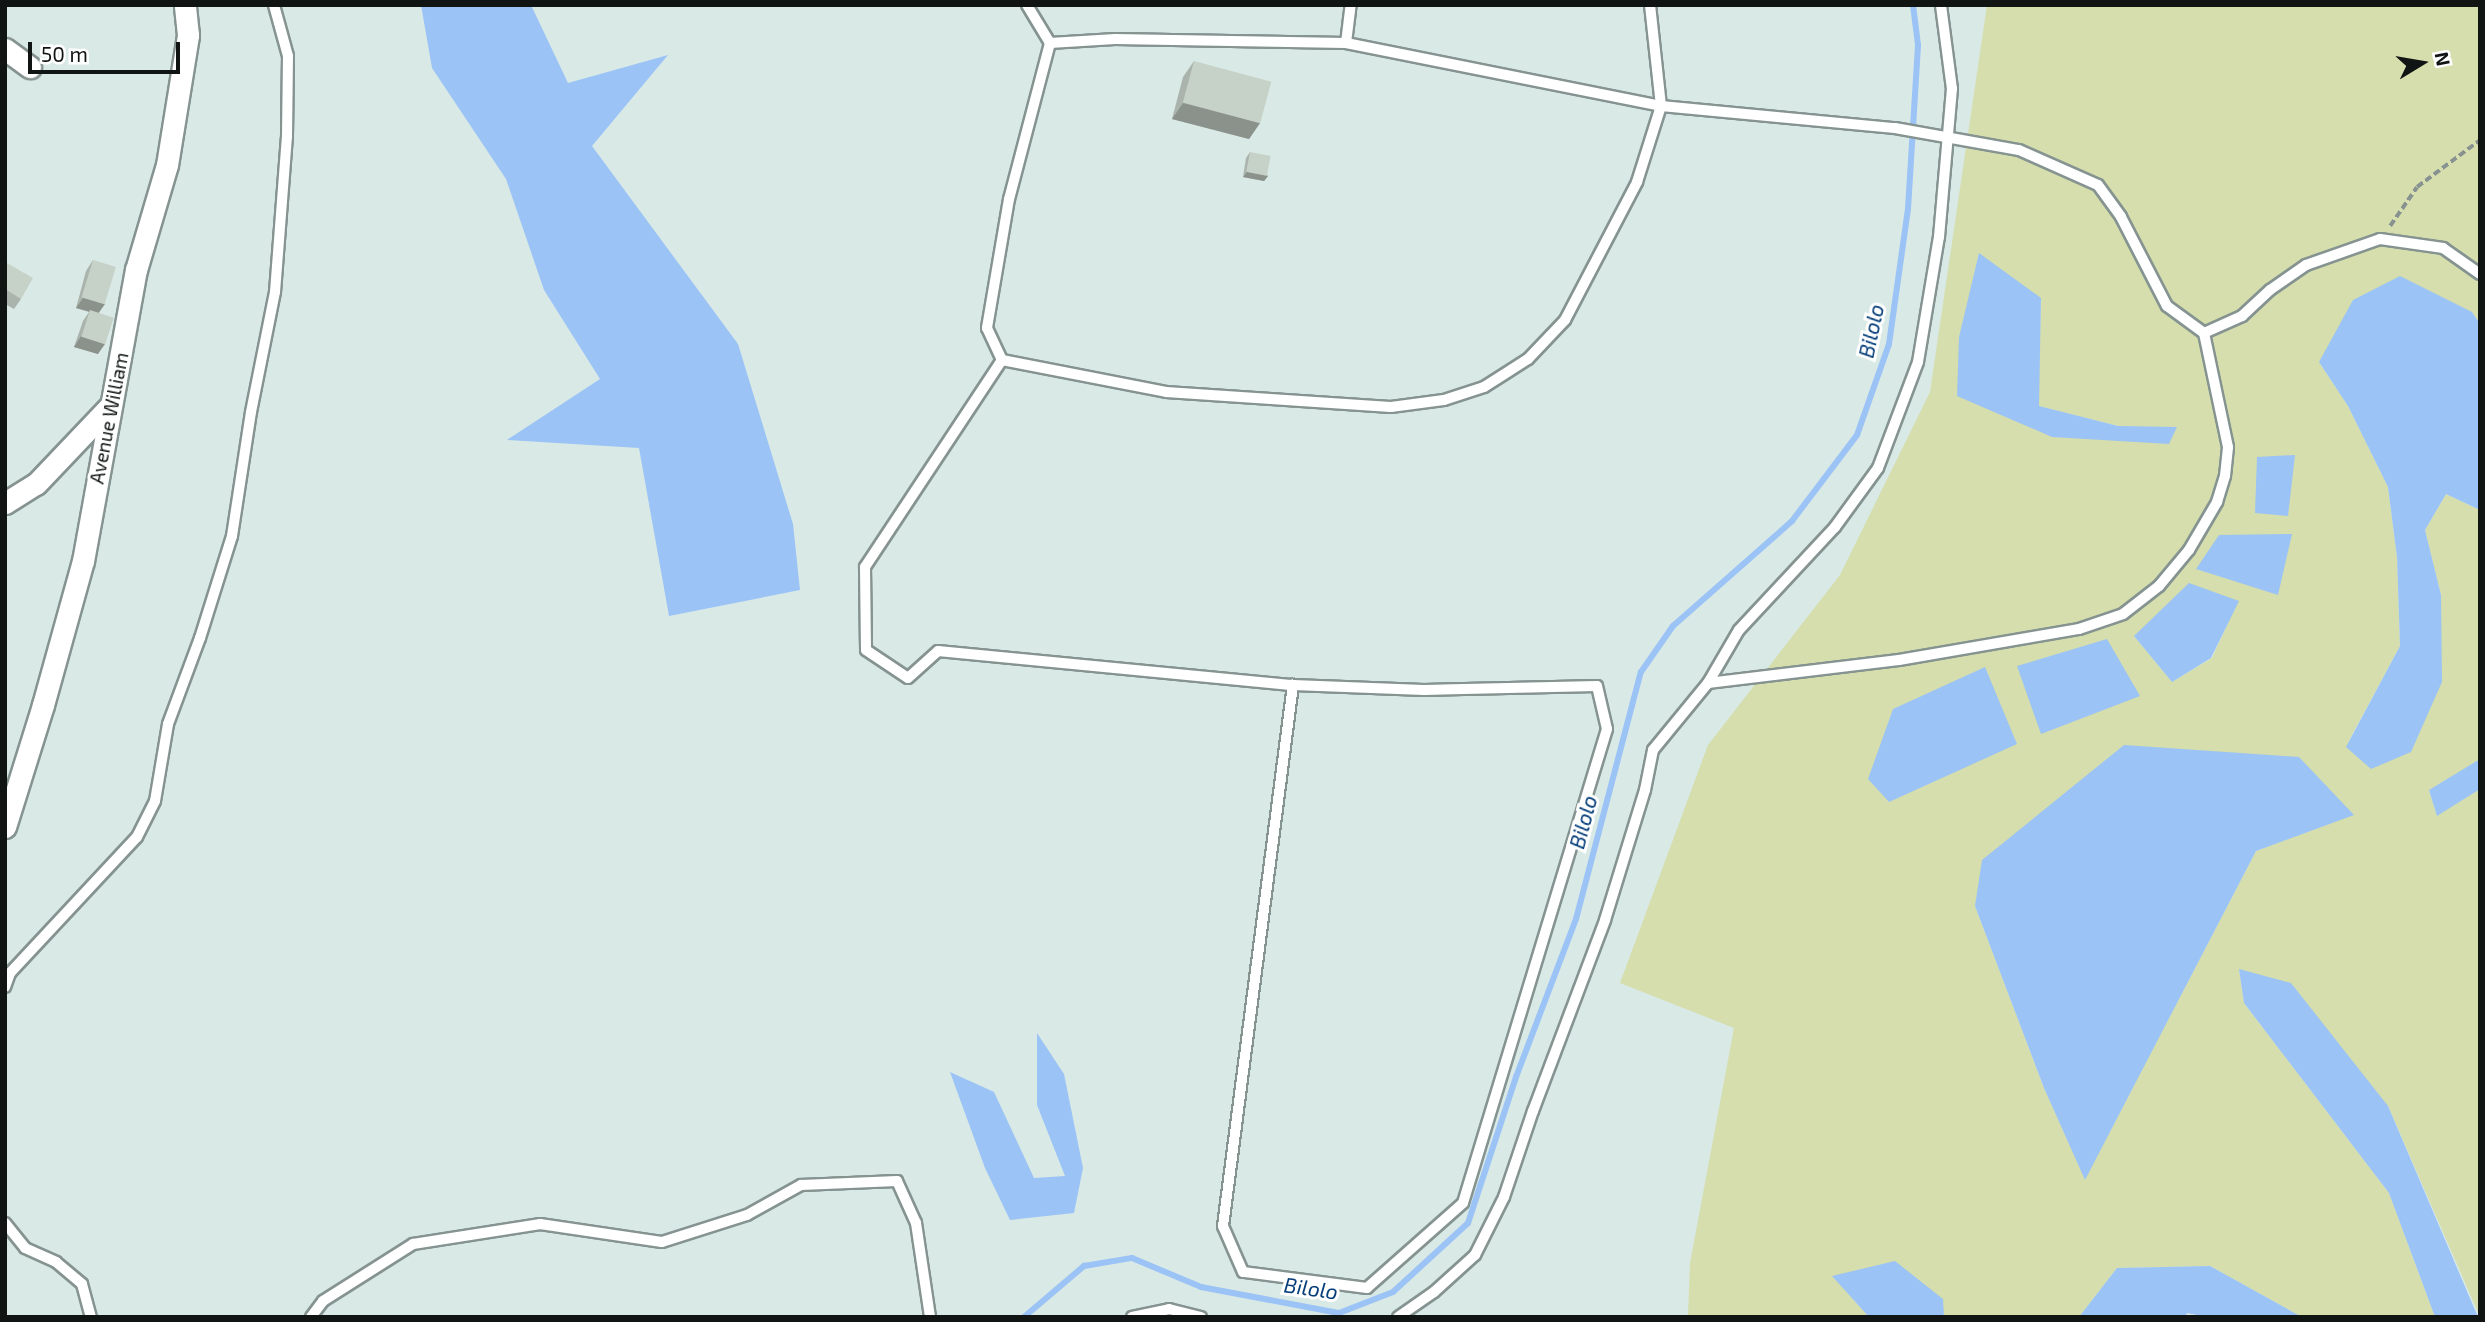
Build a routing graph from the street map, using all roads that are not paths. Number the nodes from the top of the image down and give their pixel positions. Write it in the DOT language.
graph roads {
  1 [pos="186,5"];
  2 [pos="274,5"];
  3 [pos="1027,5"];
  4 [pos="1351,5"];
  5 [pos="1650,5"];
  6 [pos="1941,5"];
  7 [pos="1050,43"];
  8 [pos="1346,43"];
  9 [pos="5,49"];
  10 [pos="30,66"];
  11 [pos="1661,106"];
  12 [pos="1948,137"];
  13 [pos="2480,274"];
  14 [pos="2204,333"];
  15 [pos="1002,360"];
  16 [pos="112,404"];
  17 [pos="5,503"];
  18 [pos="1708,683"];
  19 [pos="1293,685"];
  20 [pos="5,827"];
  21 [pos="5,988"];
  22 [pos="5,1223"];
  23 [pos="91,1317"];
  24 [pos="312,1317"];
  25 [pos="930,1317"];
  26 [pos="1132,1317"];
  27 [pos="1201,1317"];
  28 [pos="1398,1317"];
  1 -- 16 [label="street, Avenue William"];
  2 -- 21 [label="lane"];
  3 -- 7 [label="lane"];
  4 -- 8 [label="lane"];
  5 -- 11 [label="lane"];
  6 -- 12 [label="lane"];
  7 -- 8 [label="lane"];
  7 -- 15 [label="lane"];
  8 -- 11 [label="lane"];
  9 -- 10 [label="street"];
  11 -- 12 [label="lane"];
  11 -- 15 [label="lane"];
  12 -- 14 [label="lane"];
  12 -- 18 [label="lane"];
  13 -- 14 [label="lane"];
  14 -- 18 [label="lane"];
  15 -- 19 [label="lane"];
  16 -- 17 [label="street"];
  16 -- 20 [label="street, Avenue William"];
  18 -- 28 [label="lane"];
  19 -- 19 [label="lane"];
  22 -- 23 [label="lane"];
  24 -- 25 [label="lane"];
  26 -- 27 [label="lane"];
}
